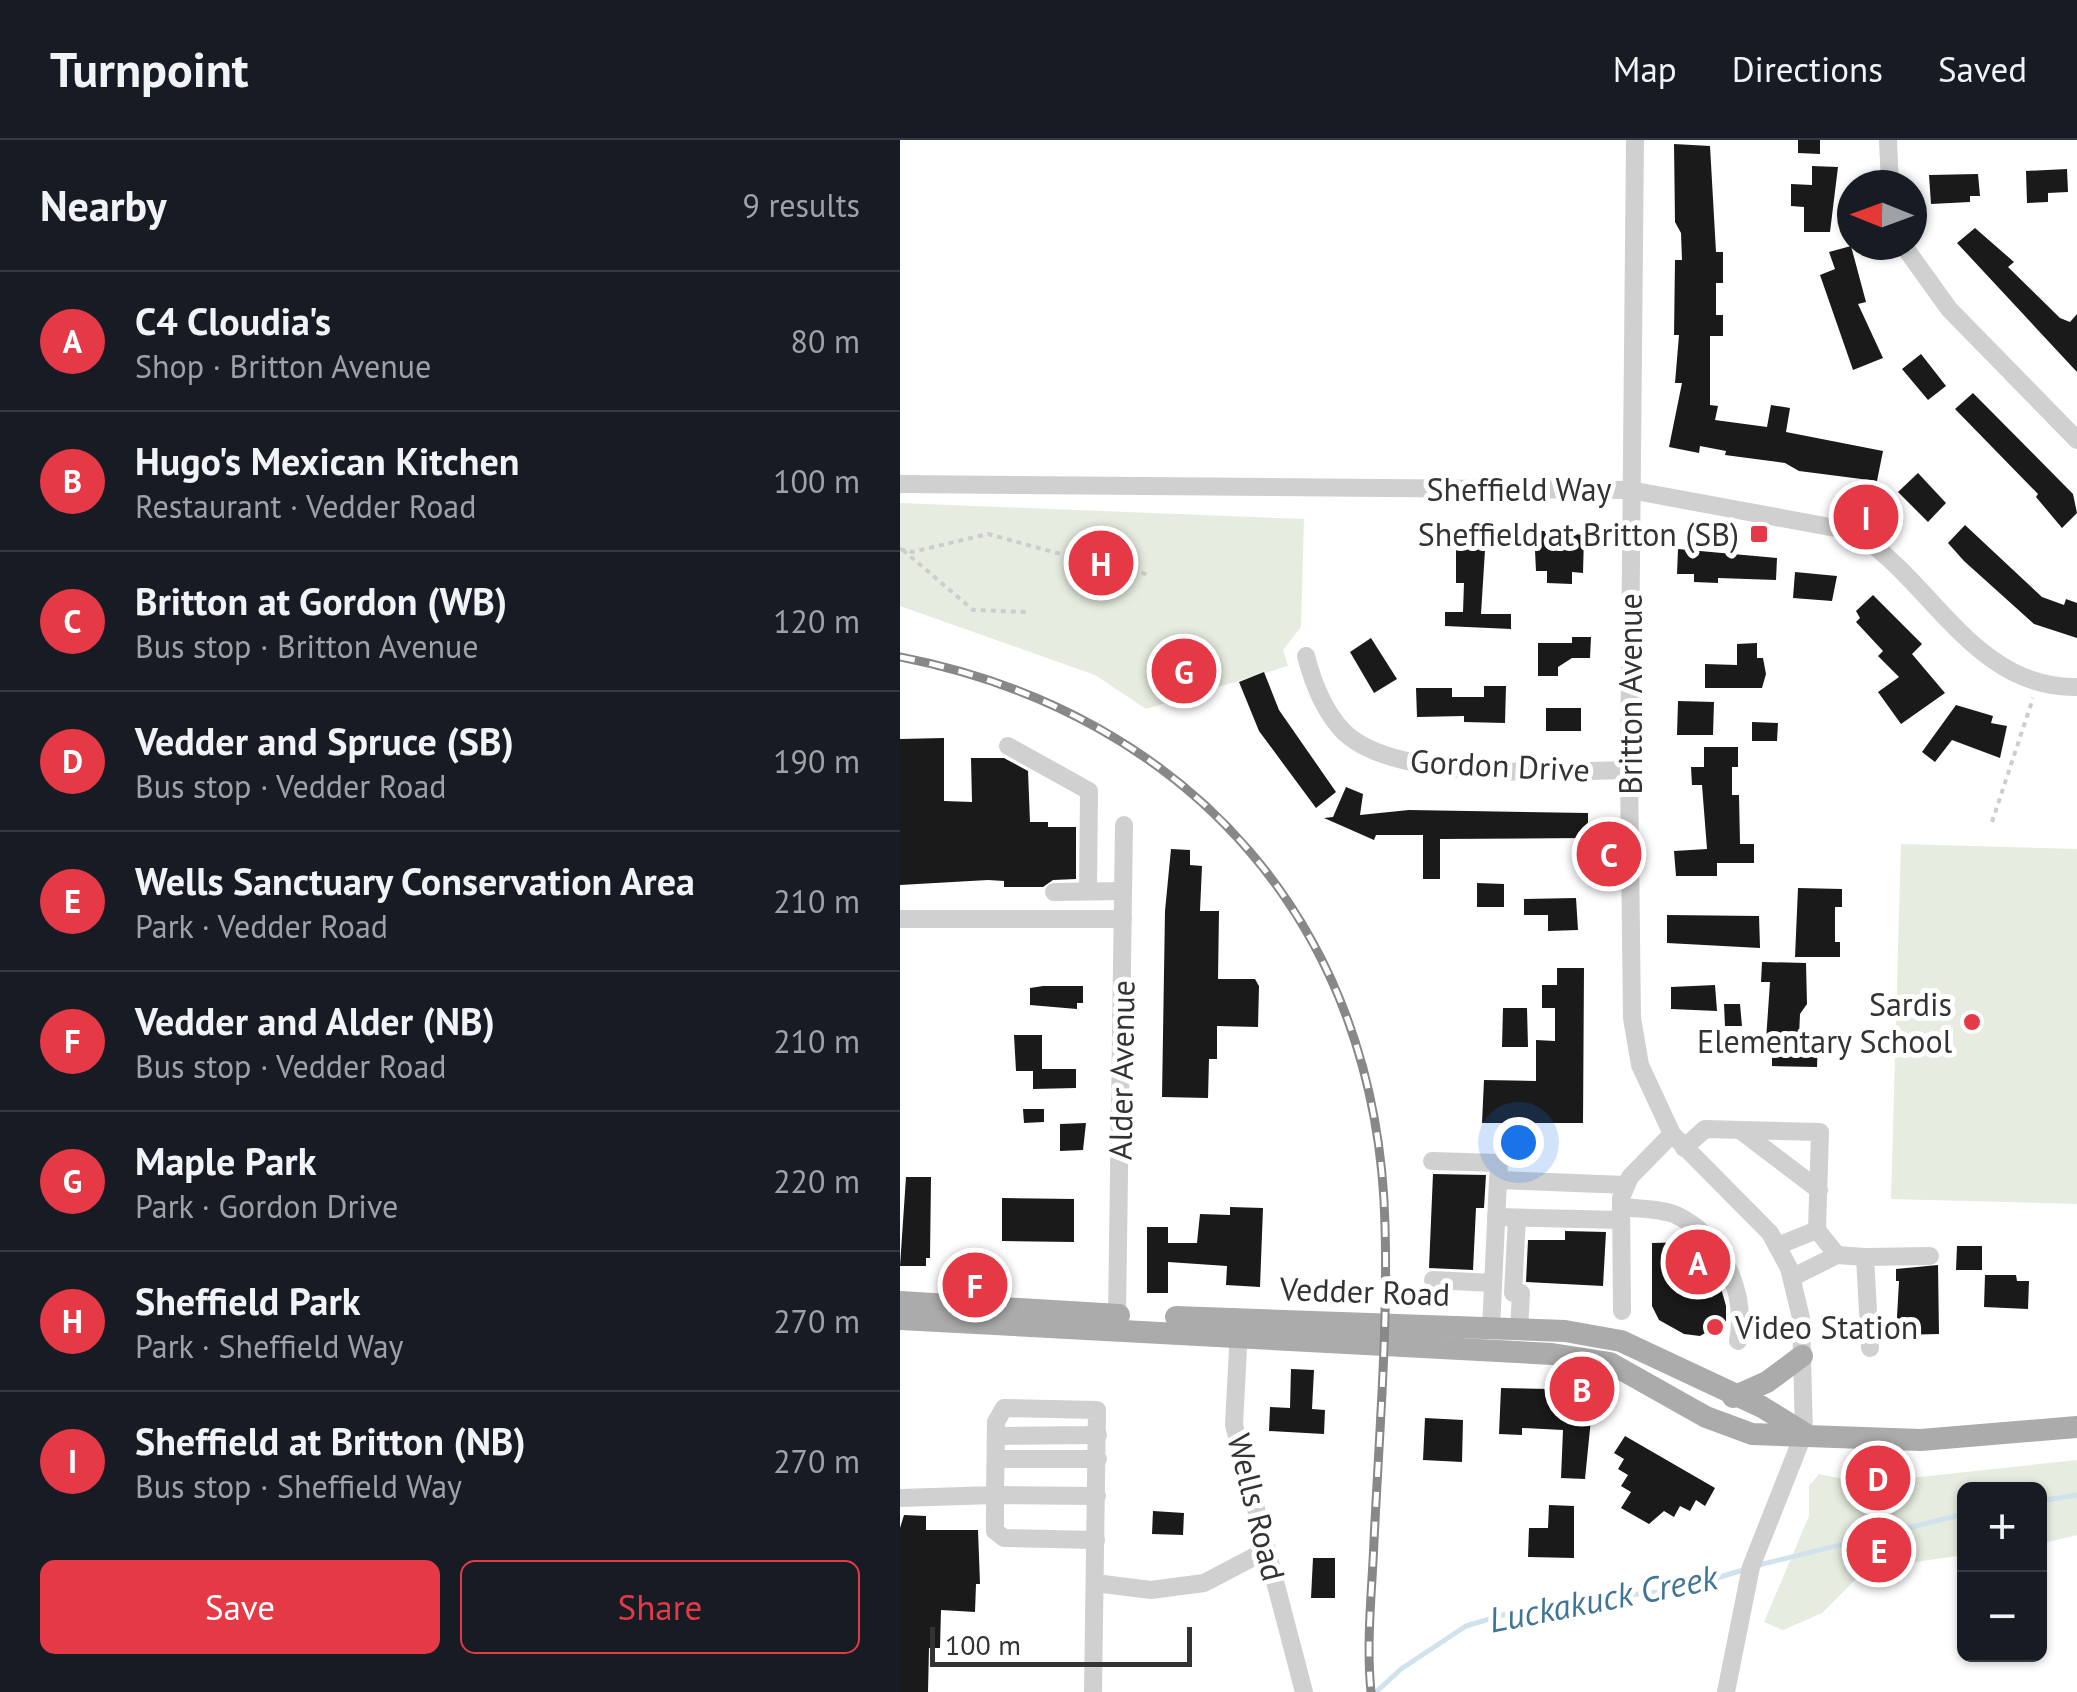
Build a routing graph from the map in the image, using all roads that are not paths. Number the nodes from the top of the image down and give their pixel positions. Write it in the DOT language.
graph roads {
  1 [pos="1635,140"];
  2 [pos="1888,140"];
  3 [pos="1889,170"];
  4 [pos="1914,260"];
  5 [pos="2077,440"];
  6 [pos="900,484"];
  7 [pos="1630,490"];
  8 [pos="1306,656"];
  9 [pos="2077,687"];
  10 [pos="1008,746"];
  11 [pos="1629,770"];
  12 [pos="1124,825"];
  13 [pos="1088,891"];
  14 [pos="1054,892"];
  15 [pos="1123,892"];
  16 [pos="900,919"];
  17 [pos="1123,919"];
  18 [pos="1739,1130"];
  19 [pos="1678,1141"];
  20 [pos="1432,1161"];
  21 [pos="1498,1180"];
  22 [pos="1626,1185"];
  23 [pos="1818,1190"];
  24 [pos="1621,1213"];
  25 [pos="1496,1217"];
  26 [pos="1517,1218"];
  27 [pos="1817,1230"];
  28 [pos="1777,1246"];
  29 [pos="1837,1255"];
  30 [pos="1930,1256"];
  31 [pos="1865,1257"];
  32 [pos="1793,1278"];
  33 [pos="1433,1280"];
  34 [pos="1493,1282"];
  35 [pos="900,1302"];
  36 [pos="1622,1310"];
  37 [pos="1117,1314"];
  38 [pos="900,1319"];
  39 [pos="1240,1327"];
  40 [pos="1491,1329"];
  41 [pos="1519,1330"];
  42 [pos="1738,1341"];
  43 [pos="1870,1348"];
  44 [pos="1802,1356"];
  45 [pos="1733,1397"];
  46 [pos="2077,1427"];
  47 [pos="1804,1433"];
  48 [pos="1098,1435"];
  49 [pos="996,1436"];
  50 [pos="996,1458"];
  51 [pos="1098,1459"];
  52 [pos="996,1495"];
  53 [pos="1097,1496"];
  54 [pos="900,1498"];
  55 [pos="1096,1540"];
  56 [pos="1267,1550"];
  57 [pos="1095,1583"];
  58 [pos="1093,1692"];
  59 [pos="1304,1692"];
  60 [pos="1726,1692"];
  1 -- 7 [label="street, Britton Avenue"];
  2 -- 3 [label="street"];
  4 -- 5 [label="street"];
  6 -- 7 [label="street, Sheffield Way"];
  7 -- 9 [label="street, Sheffield Way"];
  7 -- 11 [label="street, Britton Avenue"];
  8 -- 11 [label="street, Gordon Drive"];
  10 -- 13 [label="street"];
  11 -- 19 [label="street, Britton Avenue"];
  12 -- 15 [label="street, Alder Avenue"];
  13 -- 14 [label="street"];
  13 -- 15 [label="street"];
  15 -- 17 [label="street, Alder Avenue"];
  16 -- 17 [label="street"];
  17 -- 37 [label="street, Alder Avenue"];
  18 -- 19 [label="street"];
  18 -- 23 [label="street"];
  18 -- 23 [label="street"];
  19 -- 22 [label="street"];
  19 -- 28 [label="street, Britton Avenue"];
  20 -- 21 [label="street"];
  21 -- 22 [label="street"];
  21 -- 25 [label="street"];
  22 -- 24 [label="street"];
  23 -- 27 [label="street"];
  24 -- 26 [label="street"];
  24 -- 36 [label="street"];
  24 -- 42 [label="street"];
  25 -- 26 [label="street"];
  25 -- 34 [label="street"];
  26 -- 41 [label="street"];
  27 -- 28 [label="street"];
  27 -- 29 [label="street"];
  28 -- 32 [label="street, Britton Avenue"];
  29 -- 31 [label="street"];
  29 -- 32 [label="street"];
  30 -- 31 [label="street"];
  31 -- 43 [label="street"];
  32 -- 44 [label="street, Britton Avenue"];
  33 -- 34 [label="street"];
  34 -- 40 [label="street"];
  35 -- 37 [label="main road, Vedder Road"];
  37 -- 39 [label="main road, Vedder Road"];
  38 -- 39 [label="main road, Vedder Road"];
  39 -- 40 [label="main road, Vedder Road"];
  39 -- 47 [label="main road, Vedder Road"];
  39 -- 56 [label="street, Wells Road"];
  40 -- 41 [label="main road, Vedder Road"];
  41 -- 45 [label="main road, Vedder Road"];
  44 -- 45 [label="main road"];
  44 -- 47 [label="street, Britton Avenue"];
  45 -- 47 [label="main road, Vedder Road"];
  46 -- 47 [label="main road, Vedder Road"];
  47 -- 60 [label="street"];
  48 -- 49 [label="street"];
  48 -- 49 [label="street"];
  48 -- 51 [label="street"];
  49 -- 50 [label="street"];
  50 -- 51 [label="street"];
  50 -- 52 [label="street"];
  51 -- 53 [label="street"];
  52 -- 53 [label="street"];
  52 -- 54 [label="street"];
  52 -- 55 [label="street"];
  53 -- 55 [label="street"];
  55 -- 57 [label="street"];
  56 -- 57 [label="street"];
  56 -- 59 [label="street, Wells Road"];
  57 -- 58 [label="street"];
}
